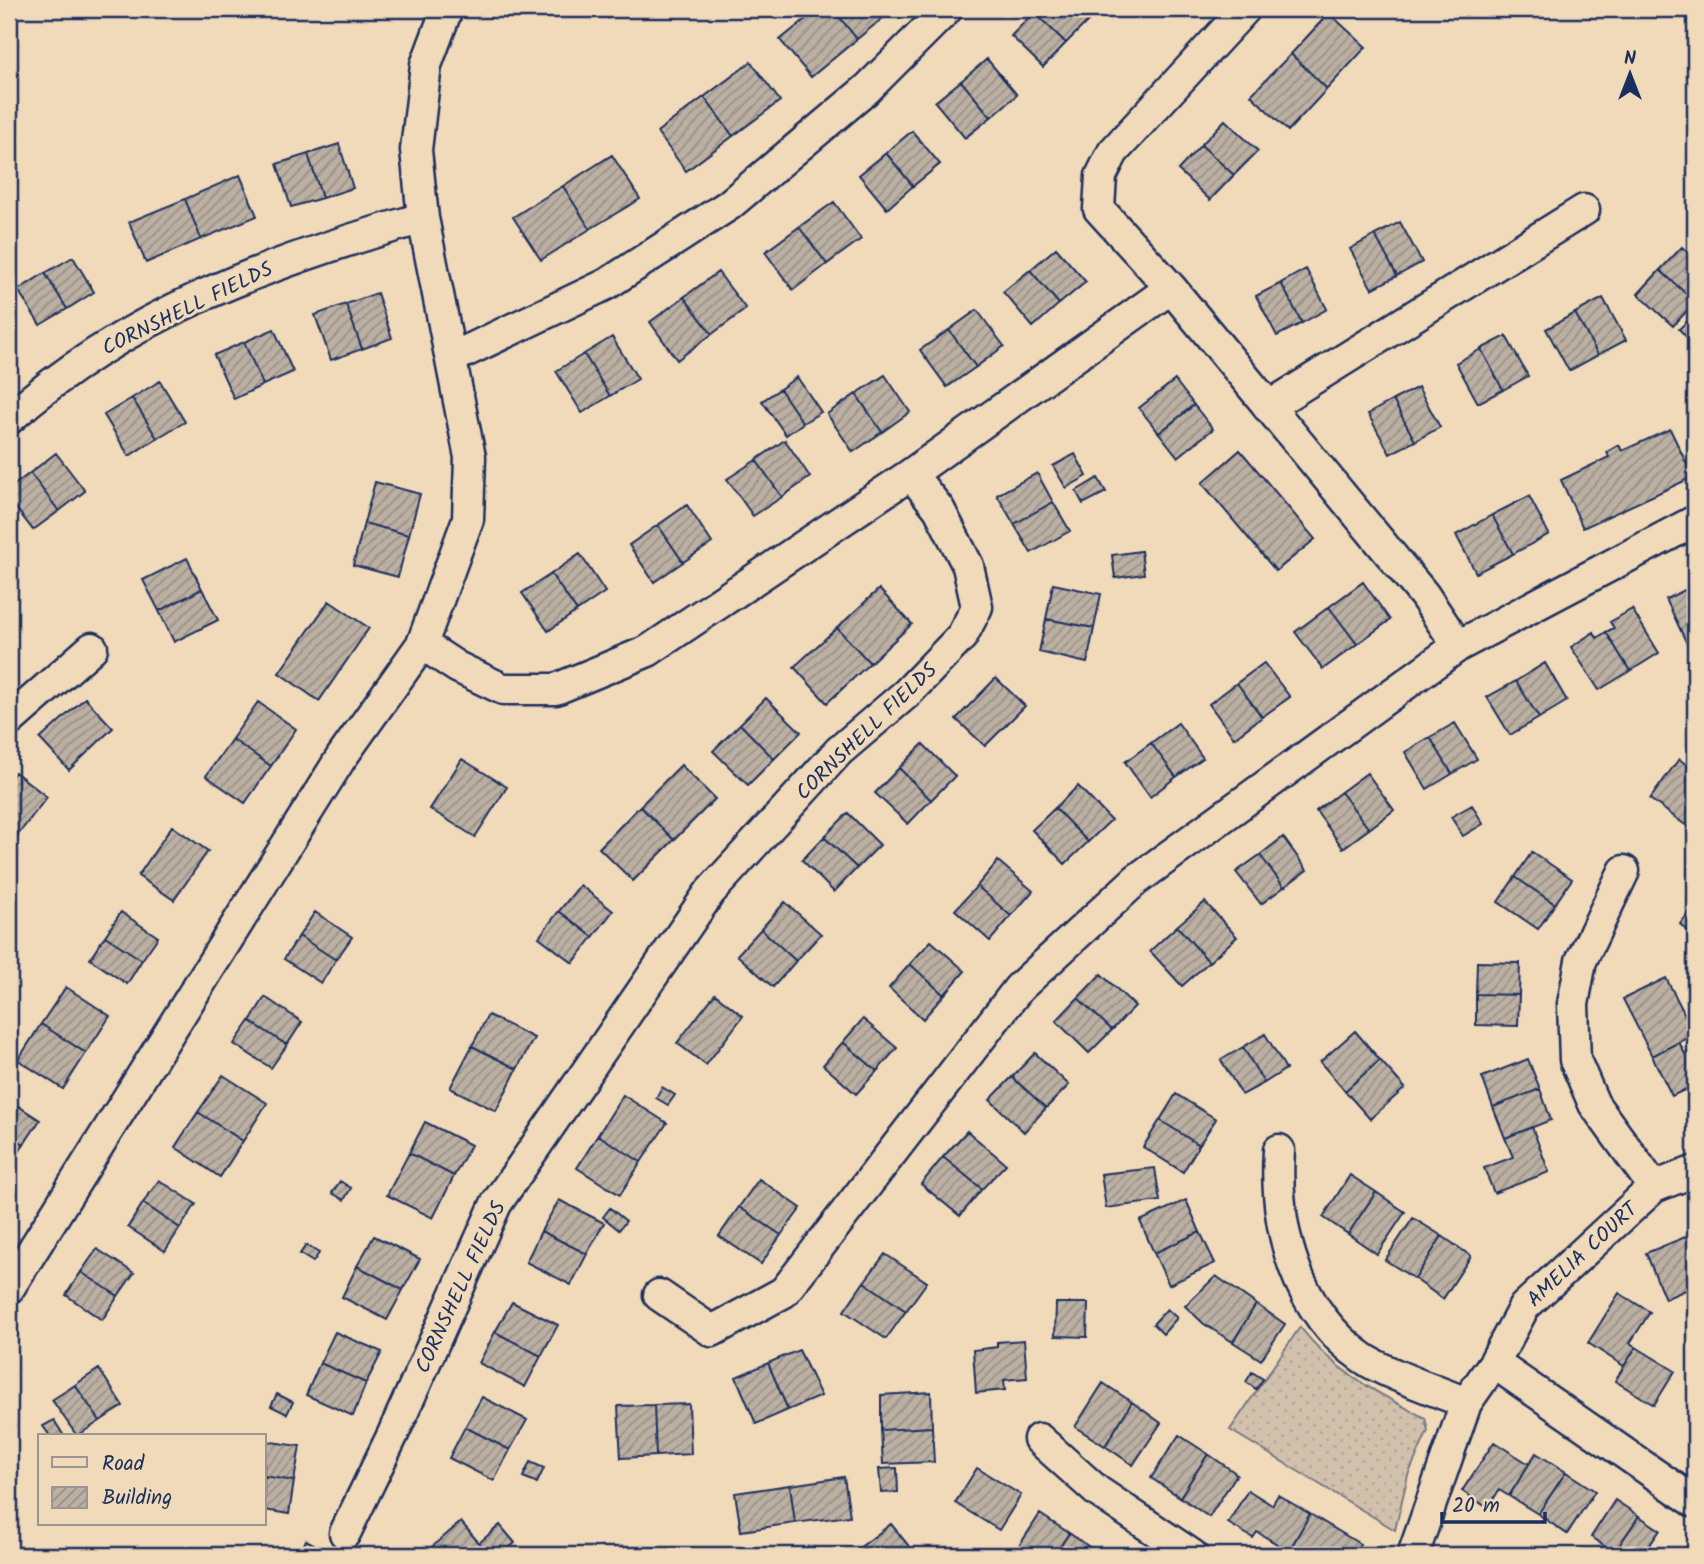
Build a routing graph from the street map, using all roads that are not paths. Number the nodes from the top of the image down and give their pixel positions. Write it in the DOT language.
graph roads {
  1 [pos="447,9"];
  2 [pos="947,9"];
  3 [pos="1245,9"];
  4 [pos="1584,210"];
  5 [pos="424,218"];
  6 [pos="1171,288"];
  7 [pos="452,358"];
  8 [pos="1268,407"];
  9 [pos="9,419"];
  10 [pos="911,474"];
  11 [pos="1695,521"];
  12 [pos="422,645"];
  13 [pos="1458,646"];
  14 [pos="92,649"];
  15 [pos="9,721"];
  16 [pos="1624,871"];
  17 [pos="1279,1150"];
  18 [pos="1695,1171"];
  19 [pos="1654,1187"];
  20 [pos="9,1288"];
  21 [pos="659,1295"];
  22 [pos="1494,1363"];
  23 [pos="1466,1403"];
  24 [pos="1039,1439"];
  25 [pos="1695,1502"];
  26 [pos="345,1533"];
  27 [pos="1192,1555"];
  28 [pos="1413,1555"];
  1 -- 5 [label="street"];
  2 -- 7 [label="street"];
  3 -- 6 [label="street"];
  4 -- 8 [label="street"];
  5 -- 7 [label="street"];
  5 -- 9 [label="street, CORNSHELL FIELDS"];
  6 -- 8 [label="street"];
  6 -- 10 [label="street"];
  7 -- 12 [label="street"];
  8 -- 13 [label="street"];
  10 -- 12 [label="street"];
  10 -- 26 [label="street, CORNSHELL FIELDS"];
  11 -- 13 [label="street"];
  12 -- 20 [label="street"];
  13 -- 21 [label="street"];
  14 -- 15 [label="street"];
  16 -- 19 [label="street"];
  17 -- 23 [label="street"];
  18 -- 19 [label="street, AMELIA COURT"];
  19 -- 22 [label="street, AMELIA COURT"];
  22 -- 23 [label="street, AMELIA COURT"];
  22 -- 25 [label="street"];
  23 -- 28 [label="street, AMELIA COURT"];
  24 -- 27 [label="street"];
}
